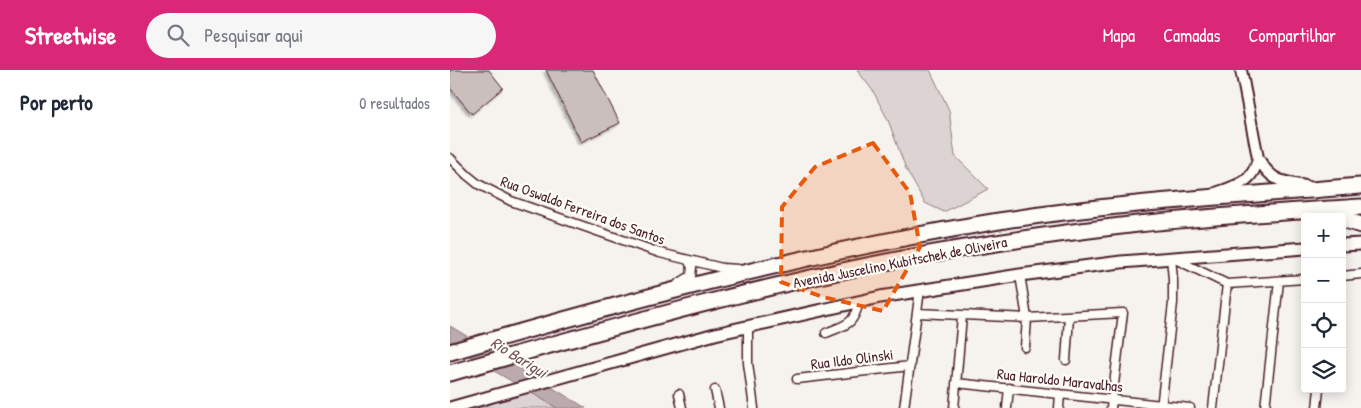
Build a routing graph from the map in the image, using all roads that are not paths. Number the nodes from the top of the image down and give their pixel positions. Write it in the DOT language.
graph roads {
  1 [pos="1241,70"];
  2 [pos="450,158"];
  3 [pos="1258,158"];
  4 [pos="1361,186"];
  5 [pos="1322,189"];
  6 [pos="1207,197"];
  7 [pos="1361,206"];
  8 [pos="1308,210"];
  9 [pos="1320,213"];
  10 [pos="1346,220"];
  11 [pos="1361,225"];
  12 [pos="1361,244"];
  13 [pos="1346,245"];
  14 [pos="1301,248"];
  15 [pos="1171,257"];
  16 [pos="688,260"];
  17 [pos="760,268"];
  18 [pos="1361,274"];
  19 [pos="1020,275"];
  20 [pos="1346,276"];
  21 [pos="1301,279"];
  22 [pos="1279,281"];
  23 [pos="1227,284"];
  24 [pos="920,290"];
  25 [pos="648,297"];
  26 [pos="859,302"];
  27 [pos="917,313"];
  28 [pos="962,316"];
  29 [pos="1069,316"];
  30 [pos="1027,318"];
  31 [pos="748,326"];
  32 [pos="826,333"];
  33 [pos="1025,347"];
  34 [pos="450,352"];
  35 [pos="1066,360"];
  36 [pos="910,366"];
  37 [pos="452,373"];
  38 [pos="796,379"];
  39 [pos="956,383"];
  40 [pos="1009,388"];
  41 [pos="715,390"];
  42 [pos="1319,393"];
  43 [pos="679,394"];
  44 [pos="1060,394"];
  45 [pos="1111,404"];
  46 [pos="1161,406"];
  47 [pos="450,408"];
  48 [pos="682,408"];
  49 [pos="719,408"];
  50 [pos="754,408"];
  51 [pos="903,408"];
  52 [pos="954,408"];
  53 [pos="1007,408"];
  54 [pos="1059,408"];
  55 [pos="1190,408"];
  56 [pos="1214,408"];
  57 [pos="1265,408"];
  58 [pos="1317,408"];
  1 -- 3 [label="street"];
  2 -- 16 [label="street, Rua Oswaldo Ferreira dos Santos"];
  3 -- 5 [label="street"];
  3 -- 6 [label="street"];
  4 -- 5 [label="highway, Avenida Juscelino Kubitschek de Oliveira"];
  5 -- 6 [label="highway, Avenida Juscelino Kubitschek de Oliveira"];
  6 -- 17 [label="highway, Avenida Juscelino Kubitschek de Oliveira"];
  7 -- 8 [label="highway, Avenida Juscelino Kubitschek de Oliveira"];
  8 -- 9 [label="highway"];
  8 -- 37 [label="highway, Avenida Juscelino Kubitschek de Oliveira"];
  10 -- 11 [label="highway"];
  12 -- 13 [label="main road"];
  14 -- 15 [label="main road"];
  15 -- 19 [label="main road"];
  15 -- 23 [label="street"];
  15 -- 46 [label="street"];
  16 -- 17 [label="street, Rua Oswaldo Ferreira dos Santos"];
  16 -- 25 [label="street"];
  17 -- 25 [label="highway, Avenida Juscelino Kubitschek de Oliveira"];
  18 -- 20 [label="street"];
  19 -- 24 [label="main road"];
  19 -- 30 [label="street"];
  21 -- 22 [label="street"];
  22 -- 23 [label="street"];
  22 -- 57 [label="street"];
  23 -- 56 [label="street"];
  24 -- 26 [label="main road"];
  24 -- 27 [label="street"];
  25 -- 34 [label="highway, Avenida Juscelino Kubitschek de Oliveira"];
  26 -- 31 [label="main road"];
  26 -- 32 [label="street"];
  27 -- 28 [label="street"];
  27 -- 36 [label="street"];
  28 -- 30 [label="street"];
  28 -- 39 [label="street"];
  29 -- 30 [label="street"];
  29 -- 35 [label="street"];
  29 -- 45 [label="street"];
  30 -- 33 [label="street"];
  31 -- 47 [label="main road"];
  31 -- 50 [label="street"];
  36 -- 38 [label="street, Rua Ildo Olinski"];
  36 -- 51 [label="street"];
  39 -- 40 [label="street, Rua Haroldo Maravalhas"];
  39 -- 52 [label="street"];
  40 -- 44 [label="street, Rua Haroldo Maravalhas"];
  40 -- 53 [label="street"];
  41 -- 49 [label="street"];
  42 -- 58 [label="street"];
  43 -- 48 [label="street"];
  44 -- 45 [label="street, Rua Haroldo Maravalhas"];
  44 -- 54 [label="street"];
  45 -- 46 [label="street, Rua Haroldo Maravalhas"];
  46 -- 55 [label="street, Rua Haroldo Maravalhas"];
}
